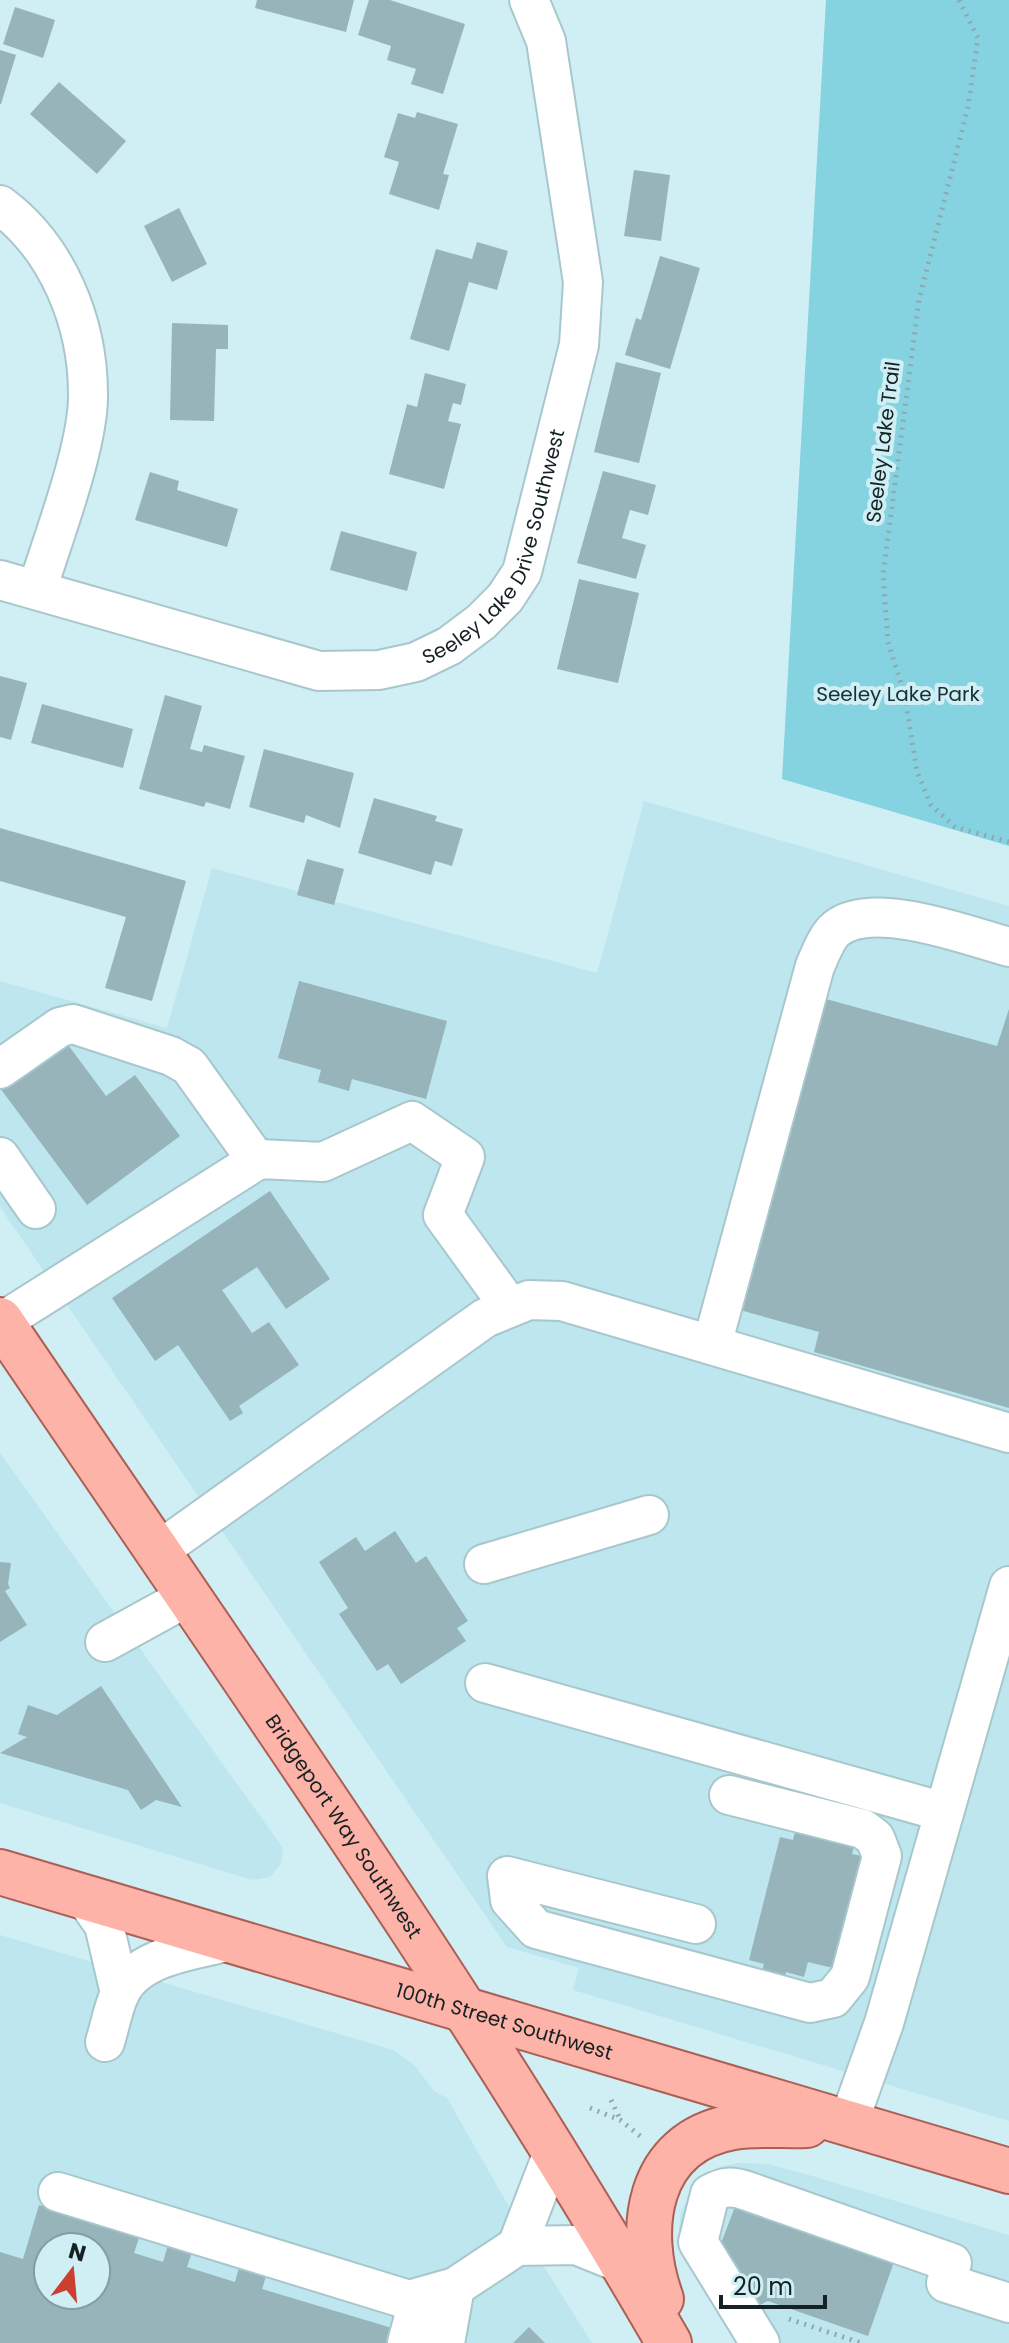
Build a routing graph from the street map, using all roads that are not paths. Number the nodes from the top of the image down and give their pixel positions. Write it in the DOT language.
graph roads {
  1 [pos="529,0"];
  2 [pos="0,205"];
  3 [pos="0,580"];
  4 [pos="37,590"];
  5 [pos="1009,947"];
  6 [pos="0,1069"];
  7 [pos="0,1157"];
  8 [pos="257,1161"];
  9 [pos="36,1209"];
  10 [pos="509,1306"];
  11 [pos="0,1321"];
  12 [pos="712,1345"];
  13 [pos="1009,1433"];
  14 [pos="649,1515"];
  15 [pos="157,1552"];
  16 [pos="484,1564"];
  17 [pos="1009,1586"];
  18 [pos="187,1597"];
  19 [pos="105,1642"];
  20 [pos="485,1683"];
  21 [pos="729,1795"];
  22 [pos="944,1812"];
  23 [pos="0,1872"];
  24 [pos="85,1898"];
  25 [pos="696,1924"];
  26 [pos="230,1941"];
  27 [pos="120,1993"];
  28 [pos="468,2012"];
  29 [pos="105,2042"];
  30 [pos="848,2124"];
  31 [pos="554,2150"];
  32 [pos="1009,2171"];
  33 [pos="58,2192"];
  34 [pos="517,2246"];
  35 [pos="623,2264"];
  36 [pos="437,2293"];
  37 [pos="1009,2303"];
  38 [pos="770,2329"];
  39 [pos="407,2343"];
  40 [pos="445,2343"];
  41 [pos="669,2343"];
  42 [pos="676,2343"];
  1 -- 4 [label="street, Seeley Lake Drive Southwest"];
  2 -- 4 [label="street"];
  3 -- 4 [label="street, Seeley Lake Drive Southwest"];
  5 -- 12 [label="street"];
  6 -- 8 [label="street"];
  7 -- 9 [label="street"];
  8 -- 10 [label="street"];
  8 -- 11 [label="street"];
  10 -- 12 [label="street"];
  10 -- 15 [label="street"];
  11 -- 15 [label="main road, Bridgeport Way Southwest"];
  12 -- 13 [label="street"];
  14 -- 16 [label="street"];
  15 -- 18 [label="main road, Bridgeport Way Southwest"];
  17 -- 22 [label="street"];
  18 -- 19 [label="street"];
  18 -- 28 [label="main road, Bridgeport Way Southwest"];
  20 -- 22 [label="street"];
  21 -- 25 [label="street"];
  22 -- 30 [label="street"];
  23 -- 24 [label="main road, 100th Street Southwest"];
  24 -- 26 [label="main road, 100th Street Southwest"];
  24 -- 27 [label="street"];
  26 -- 27 [label="street"];
  26 -- 28 [label="main road, 100th Street Southwest"];
  27 -- 29 [label="street"];
  28 -- 30 [label="main road, 100th Street Southwest"];
  28 -- 31 [label="main road, Bridgeport Way Southwest"];
  30 -- 32 [label="main road, 100th Street Southwest"];
  30 -- 42 [label="main road"];
  31 -- 34 [label="street"];
  31 -- 35 [label="main road, Bridgeport Way Southwest"];
  33 -- 36 [label="street"];
  34 -- 35 [label="street"];
  34 -- 36 [label="street"];
  35 -- 41 [label="main road, Bridgeport Way Southwest"];
  36 -- 39 [label="street"];
  36 -- 40 [label="street"];
  37 -- 38 [label="street"];
}
